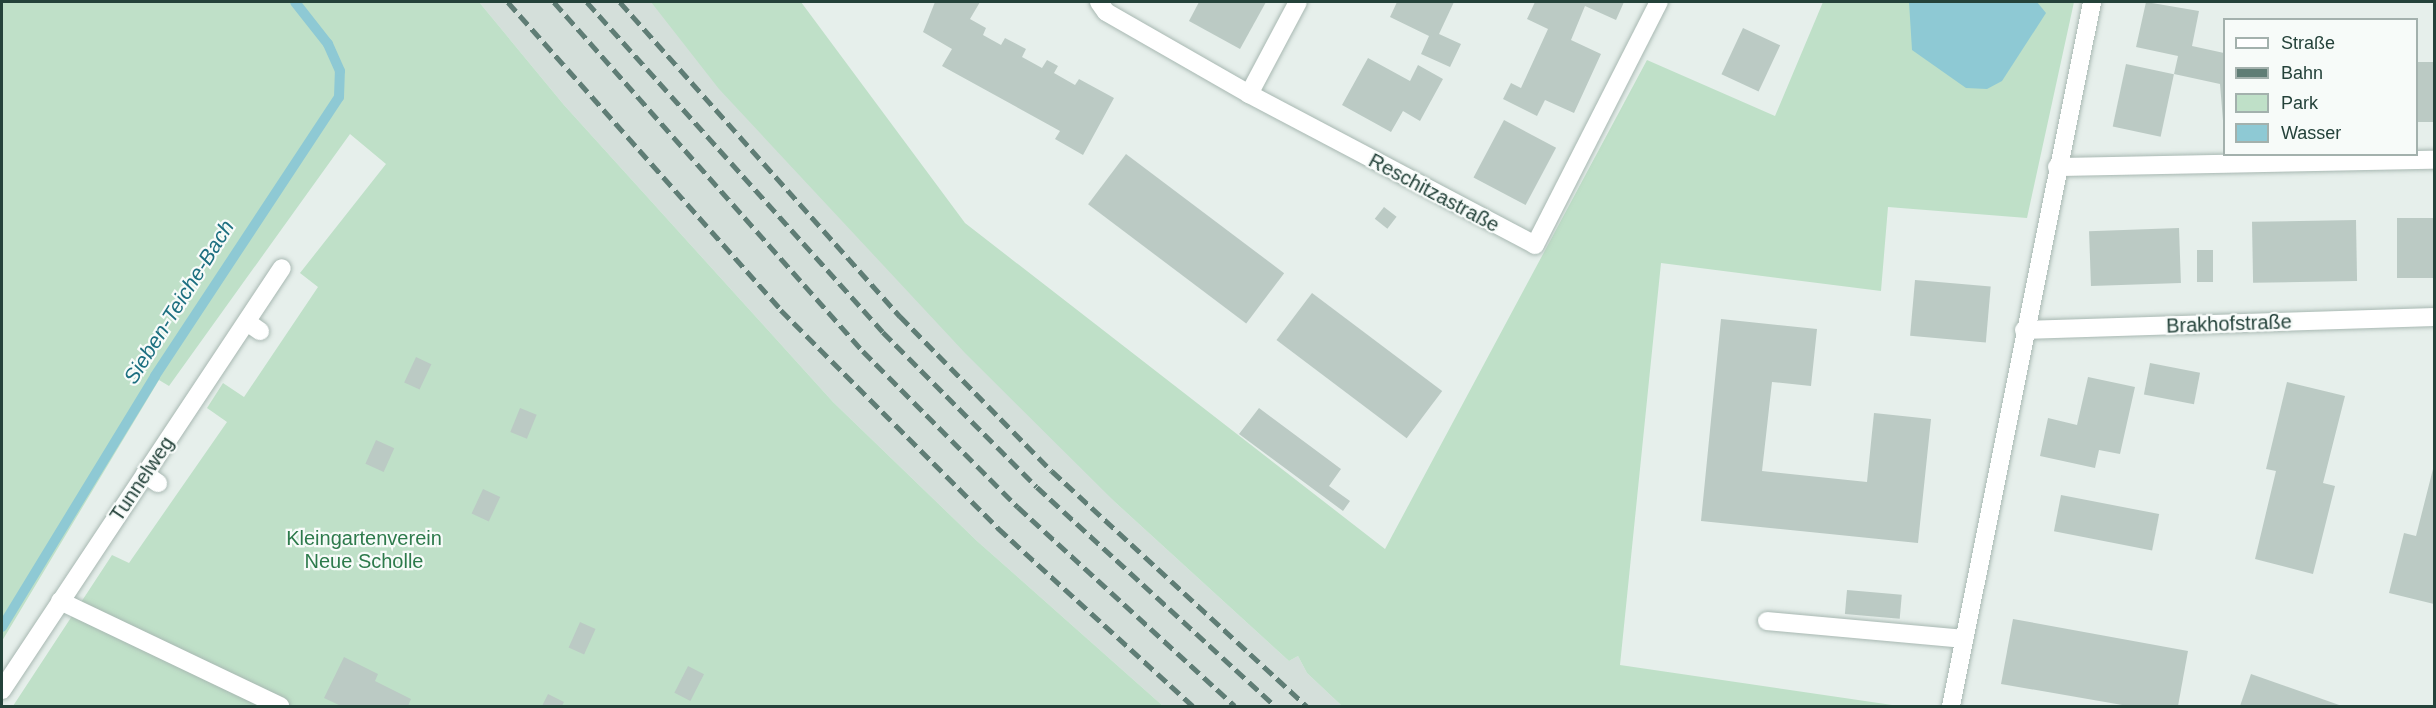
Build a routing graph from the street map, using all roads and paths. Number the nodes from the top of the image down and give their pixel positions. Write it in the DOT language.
graph roads {
  1 [pos="1099,2"];
  2 [pos="1298,2"];
  3 [pos="1659,2"];
  4 [pos="2092,2"];
  5 [pos="1249,94"];
  6 [pos="2434,160"];
  7 [pos="2057,167"];
  8 [pos="282,268"];
  9 [pos="2434,317"];
  10 [pos="2024,330"];
  11 [pos="60,601"];
  12 [pos="1767,621"];
  13 [pos="1964,639"];
  14 [pos="2,690"];
  15 [pos="280,706"];
  16 [pos="1951,706"];
  1 -- 5 [label="street, Reschitzastraße"];
  2 -- 5 [label="street"];
  3 -- 5 [label="street, Reschitzastraße"];
  4 -- 7 [label="street"];
  6 -- 7 [label="street"];
  7 -- 10 [label="street"];
  8 -- 11 [label="street, Tunnelweg"];
  9 -- 10 [label="street, Brakhofstraße"];
  10 -- 13 [label="street"];
  11 -- 14 [label="street, Tunnelweg"];
  11 -- 15 [label="street"];
  12 -- 13 [label="street"];
  13 -- 16 [label="street"];
}
